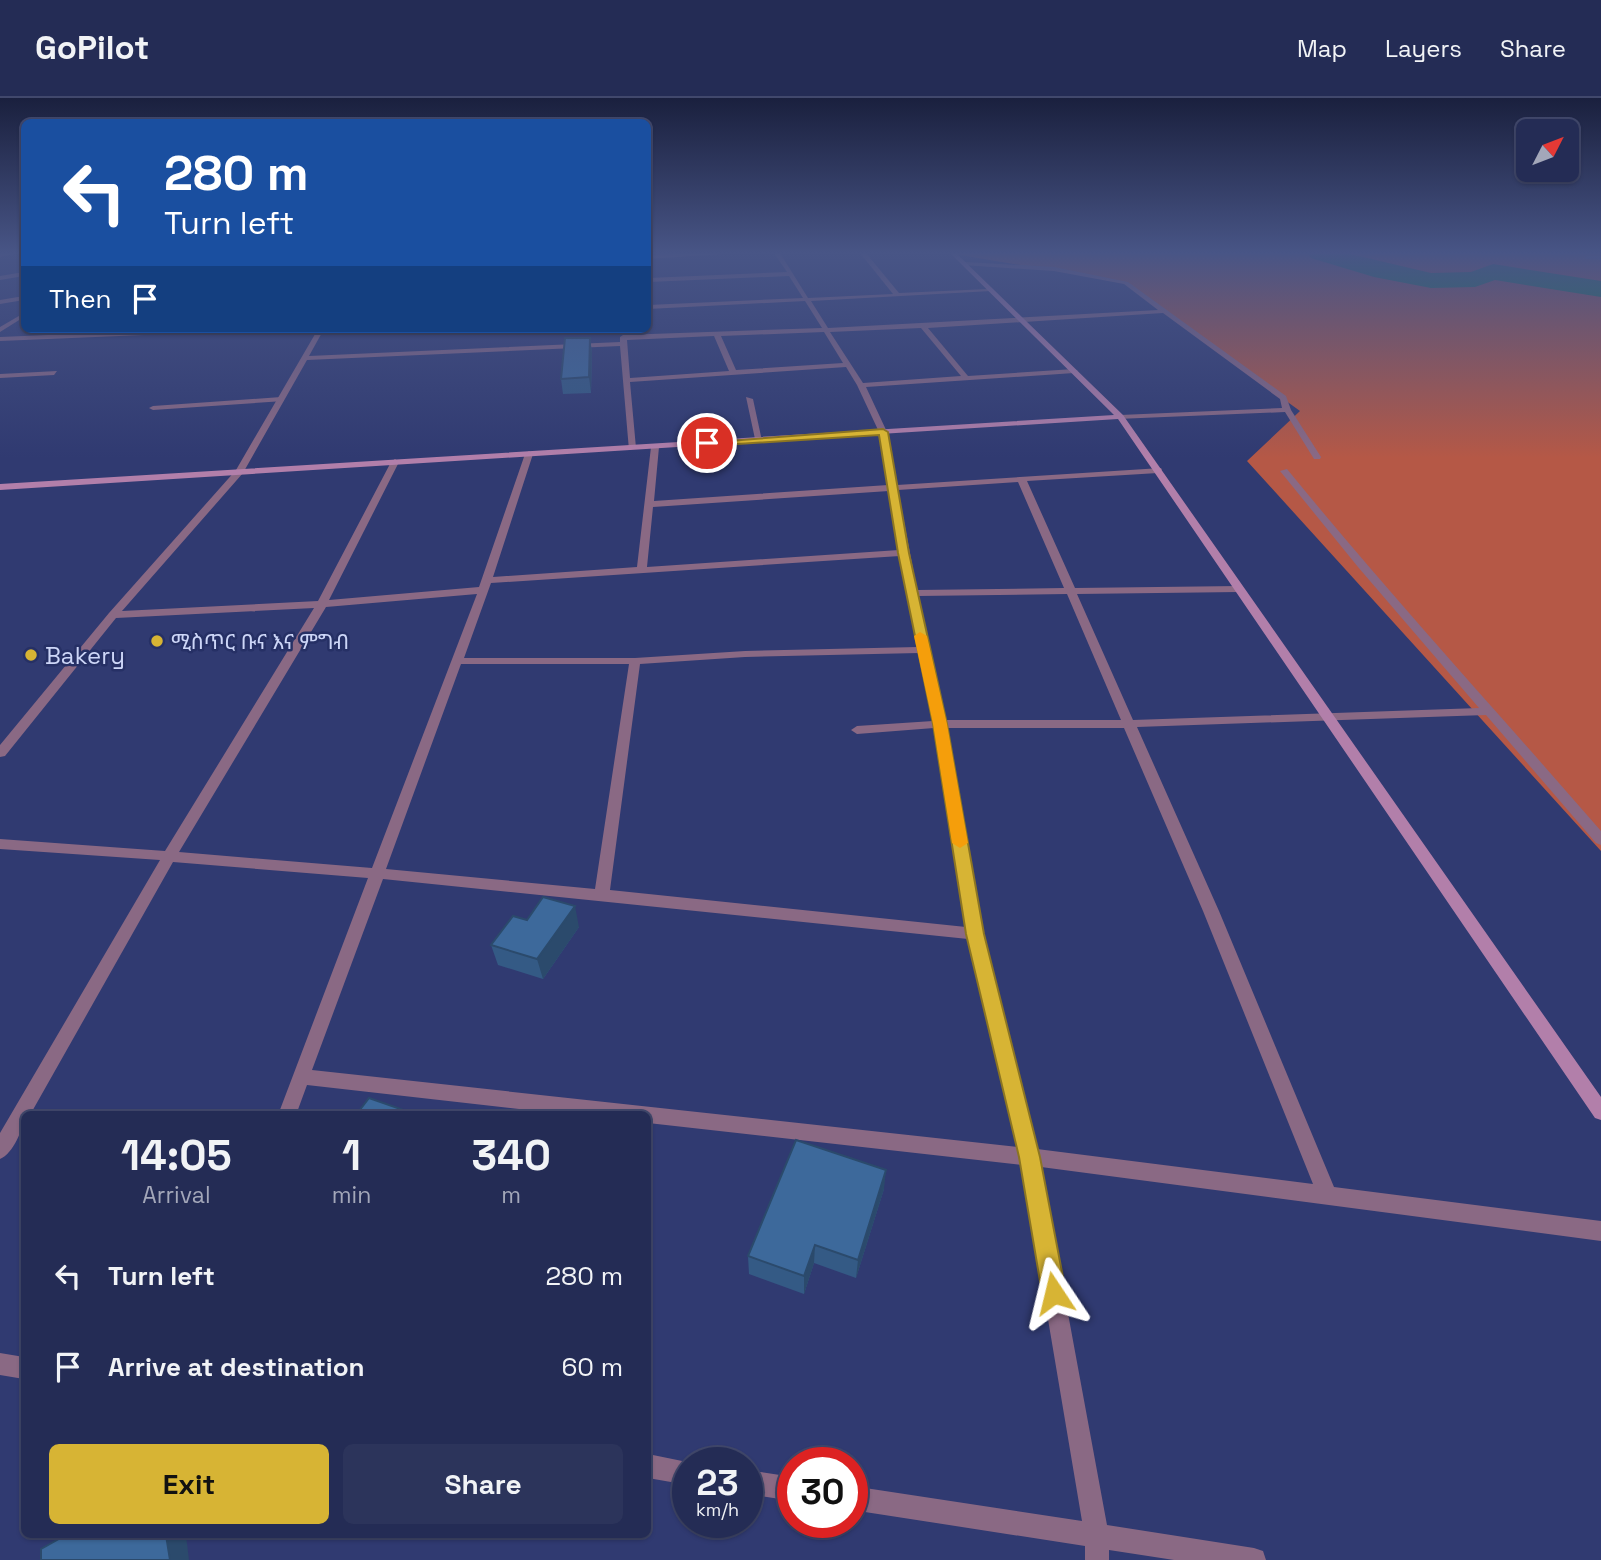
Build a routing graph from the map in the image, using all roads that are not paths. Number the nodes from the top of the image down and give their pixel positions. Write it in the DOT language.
graph roads {
  1 [pos="820,321"];
  2 [pos="999,321"];
  3 [pos="1020,321"];
  4 [pos="1181,321"];
  5 [pos="923,326"];
  6 [pos="825,329"];
  7 [pos="104,333"];
  8 [pos="158,333"];
  9 [pos="319,333"];
  10 [pos="717,335"];
  11 [pos="101,336"];
  12 [pos="623,337"];
  13 [pos="0,340"];
  14 [pos="305,358"];
  15 [pos="845,365"];
  16 [pos="1074,371"];
  17 [pos="733,372"];
  18 [pos="54,373"];
  19 [pos="0,376"];
  20 [pos="967,379"];
  21 [pos="627,380"];
  22 [pos="861,386"];
  23 [pos="281,399"];
  24 [pos="749,399"];
  25 [pos="153,408"];
  26 [pos="1287,410"];
  27 [pos="1120,417"];
  28 [pos="883,432"];
  29 [pos="759,439"];
  30 [pos="654,447"];
  31 [pos="632,448"];
  32 [pos="529,454"];
  33 [pos="1317,457"];
  34 [pos="395,463"];
  35 [pos="1158,470"];
  36 [pos="240,471"];
  37 [pos="1284,471"];
  38 [pos="1022,480"];
  39 [pos="0,487"];
  40 [pos="894,489"];
  41 [pos="650,504"];
  42 [pos="904,553"];
  43 [pos="642,570"];
  44 [pos="484,585"];
  45 [pos="1238,589"];
  46 [pos="1070,591"];
  47 [pos="912,593"];
  48 [pos="322,604"];
  49 [pos="113,615"];
  50 [pos="923,650"];
  51 [pos="456,661"];
  52 [pos="635,661"];
  53 [pos="1491,710"];
  54 [pos="1325,715"];
  55 [pos="940,724"];
  56 [pos="1129,724"];
  57 [pos="857,730"];
  58 [pos="0,753"];
  59 [pos="1601,840"];
  60 [pos="0,844"];
  61 [pos="170,855"];
  62 [pos="376,873"];
  63 [pos="601,893"];
  64 [pos="975,934"];
  65 [pos="302,1077"];
  66 [pos="22,1111"];
  67 [pos="289,1111"];
  68 [pos="611,1111"];
  69 [pos="1601,1112"];
  70 [pos="21,1114"];
  71 [pos="651,1115"];
  72 [pos="0,1150"];
  73 [pos="1030,1157"];
  74 [pos="1327,1194"];
  75 [pos="1601,1231"];
  76 [pos="0,1364"];
  77 [pos="21,1368"];
  78 [pos="651,1467"];
  79 [pos="672,1470"];
  80 [pos="868,1501"];
  81 [pos="1097,1548"];
  82 [pos="1254,1560"];
  1 -- 6 [label="street"];
  2 -- 5 [label="street"];
  3 -- 16 [label="main road"];
  4 -- 26 [label="street"];
  5 -- 6 [label="street"];
  5 -- 20 [label="street"];
  6 -- 10 [label="street"];
  6 -- 15 [label="street"];
  7 -- 11 [label="street"];
  8 -- 11 [label="street"];
  9 -- 14 [label="street"];
  10 -- 12 [label="street"];
  10 -- 17 [label="street"];
  11 -- 13 [label="street"];
  12 -- 14 [label="street"];
  12 -- 21 [label="street"];
  14 -- 23 [label="street"];
  15 -- 17 [label="street"];
  15 -- 22 [label="street"];
  16 -- 20 [label="street"];
  16 -- 27 [label="main road"];
  17 -- 21 [label="street"];
  18 -- 19 [label="street"];
  20 -- 22 [label="street"];
  21 -- 31 [label="street"];
  22 -- 28 [label="street"];
  23 -- 25 [label="street"];
  23 -- 36 [label="street"];
  24 -- 29 [label="street"];
  26 -- 27 [label="street"];
  26 -- 33 [label="street"];
  27 -- 28 [label="main road"];
  27 -- 35 [label="main road"];
  28 -- 29 [label="main road"];
  28 -- 40 [label="street"];
  29 -- 30 [label="main road"];
  30 -- 31 [label="main road"];
  30 -- 41 [label="street"];
  31 -- 32 [label="main road"];
  32 -- 34 [label="main road"];
  32 -- 44 [label="street"];
  34 -- 36 [label="main road"];
  34 -- 48 [label="street"];
  35 -- 38 [label="street"];
  35 -- 45 [label="main road"];
  36 -- 39 [label="main road"];
  36 -- 49 [label="street"];
  37 -- 53 [label="street"];
  38 -- 40 [label="street"];
  38 -- 46 [label="street"];
  40 -- 41 [label="street"];
  40 -- 42 [label="street"];
  41 -- 43 [label="street"];
  42 -- 43 [label="street"];
  42 -- 47 [label="street"];
  43 -- 44 [label="street"];
  44 -- 48 [label="street"];
  44 -- 51 [label="street"];
  45 -- 46 [label="street"];
  45 -- 54 [label="main road"];
  46 -- 47 [label="street"];
  46 -- 56 [label="street"];
  47 -- 50 [label="street"];
  48 -- 49 [label="street"];
  48 -- 61 [label="street"];
  49 -- 58 [label="street"];
  50 -- 52 [label="street"];
  50 -- 55 [label="street"];
  51 -- 52 [label="street"];
  51 -- 62 [label="street"];
  52 -- 63 [label="street"];
  53 -- 54 [label="street"];
  53 -- 59 [label="street"];
  54 -- 56 [label="street"];
  54 -- 69 [label="main road"];
  55 -- 56 [label="street"];
  55 -- 57 [label="street"];
  55 -- 64 [label="street"];
  56 -- 74 [label="street"];
  60 -- 61 [label="street"];
  61 -- 62 [label="street"];
  61 -- 66 [label="street"];
  62 -- 63 [label="street"];
  62 -- 65 [label="street"];
  63 -- 64 [label="street"];
  64 -- 73 [label="street"];
  65 -- 67 [label="street"];
  65 -- 68 [label="street"];
  70 -- 72 [label="street"];
  71 -- 73 [label="street"];
  73 -- 74 [label="street"];
  73 -- 81 [label="street"];
  74 -- 75 [label="street"];
  76 -- 77 [label="street"];
  78 -- 79 [label="street"];
  80 -- 81 [label="street"];
  81 -- 82 [label="street"];
}
